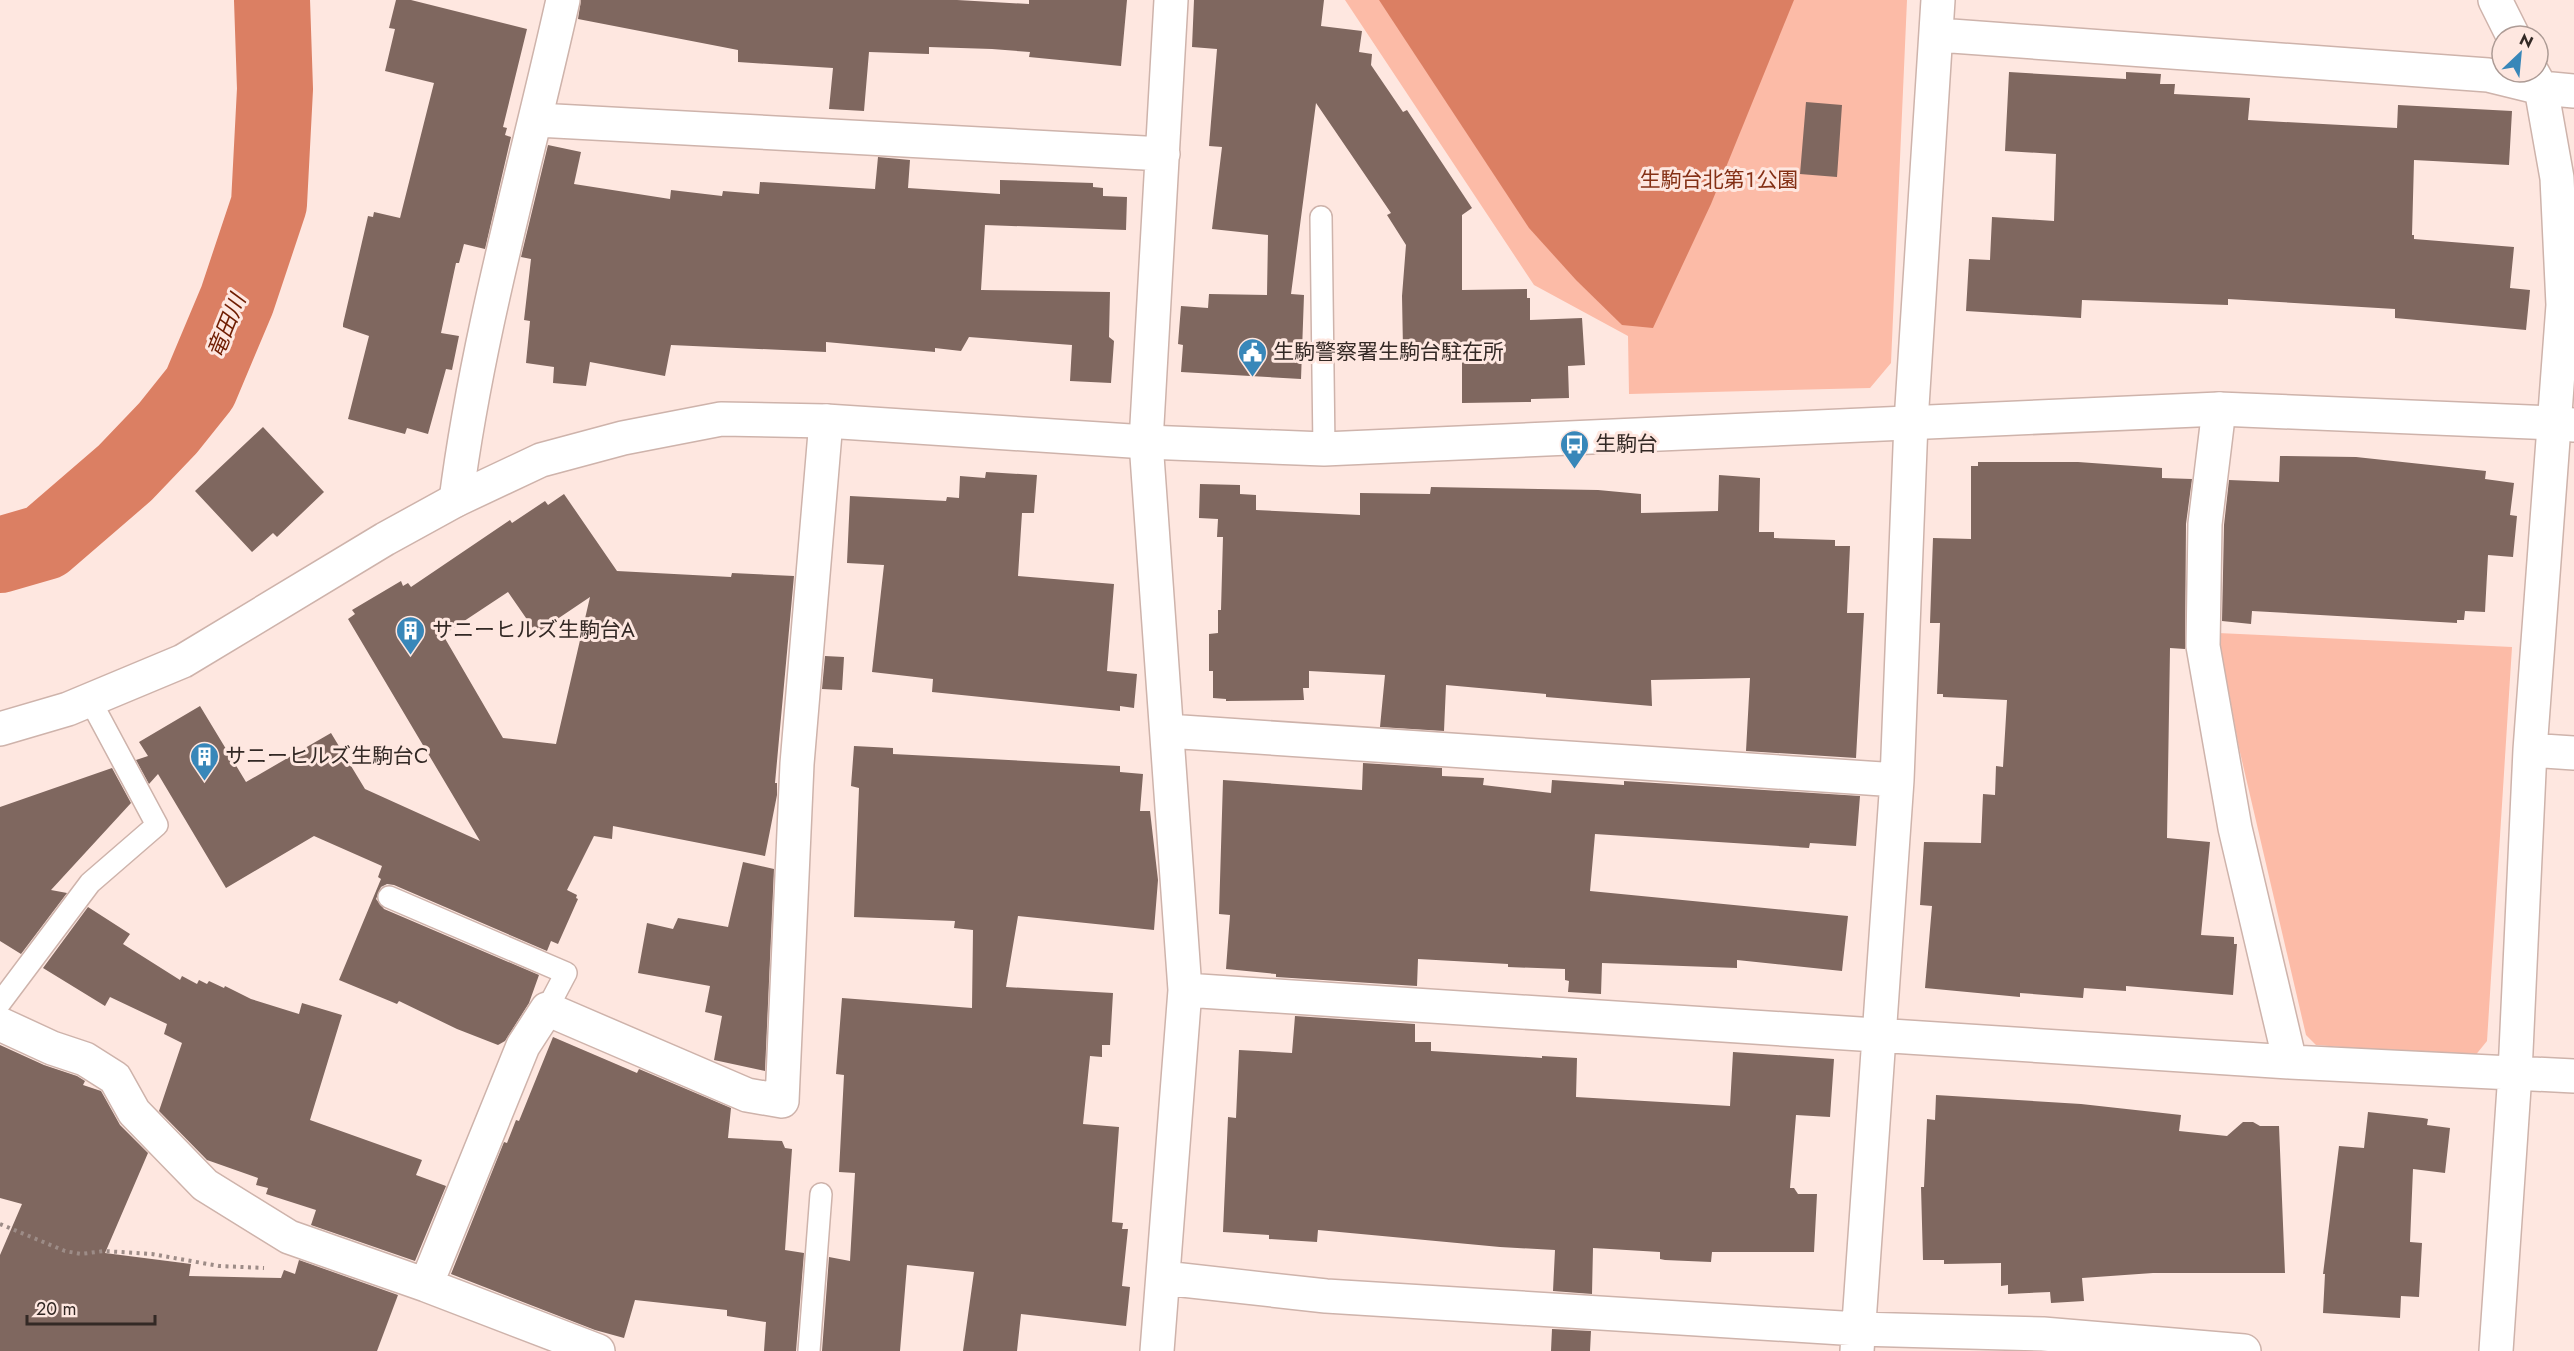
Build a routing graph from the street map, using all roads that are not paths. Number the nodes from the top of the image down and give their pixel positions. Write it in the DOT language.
graph roads {
  1 [pos="563,0"];
  2 [pos="1171,0"];
  3 [pos="1938,0"];
  4 [pos="2494,0"];
  5 [pos="2507,24"];
  6 [pos="1938,35"];
  7 [pos="2490,75"];
  8 [pos="2538,84"];
  9 [pos="2550,84"];
  10 [pos="2574,91"];
  11 [pos="537,120"];
  12 [pos="1162,154"];
  13 [pos="1321,217"];
  14 [pos="2219,409"];
  15 [pos="826,421"];
  16 [pos="1911,422"];
  17 [pos="2565,424"];
  18 [pos="1146,442"];
  19 [pos="1324,449"];
  20 [pos="456,500"];
  21 [pos="90,700"];
  22 [pos="0,729"];
  23 [pos="1167,731"];
  24 [pos="2530,750"];
  25 [pos="2574,753"];
  26 [pos="1897,780"];
  27 [pos="389,897"];
  28 [pos="1185,990"];
  29 [pos="0,1003"];
  30 [pos="547,1009"];
  31 [pos="0,1024"];
  32 [pos="1878,1036"];
  33 [pos="2290,1062"];
  34 [pos="2515,1073"];
  35 [pos="2574,1076"];
  36 [pos="821,1194"];
  37 [pos="1164,1278"];
  38 [pos="426,1285"];
  39 [pos="489,1310"];
  40 [pos="1857,1340"];
  41 [pos="528,1351"];
  42 [pos="598,1351"];
  43 [pos="809,1351"];
  44 [pos="1157,1351"];
  45 [pos="2244,1351"];
  46 [pos="2496,1351"];
  1 -- 11 [label="street"];
  2 -- 12 [label="street"];
  3 -- 6 [label="street"];
  4 -- 5 [label="street"];
  6 -- 7 [label="street"];
  6 -- 16 [label="street"];
  8 -- 17 [label="street"];
  9 -- 10 [label="street"];
  11 -- 12 [label="street"];
  11 -- 20 [label="street"];
  12 -- 18 [label="street"];
  13 -- 19 [label="lane"];
  14 -- 16 [label="street"];
  14 -- 17 [label="street"];
  14 -- 33 [label="street"];
  15 -- 18 [label="street"];
  15 -- 20 [label="street"];
  15 -- 30 [label="street"];
  16 -- 19 [label="street"];
  16 -- 26 [label="street"];
  17 -- 24 [label="street"];
  18 -- 19 [label="street"];
  18 -- 23 [label="street"];
  20 -- 21 [label="street"];
  21 -- 22 [label="street"];
  21 -- 29 [label="lane"];
  23 -- 26 [label="street"];
  23 -- 28 [label="street"];
  24 -- 25 [label="street"];
  24 -- 34 [label="street"];
  26 -- 32 [label="street"];
  27 -- 30 [label="lane"];
  28 -- 32 [label="street"];
  28 -- 37 [label="street"];
  30 -- 38 [label="street"];
  31 -- 38 [label="street"];
  32 -- 33 [label="street"];
  32 -- 40 [label="street"];
  33 -- 34 [label="street"];
  34 -- 35 [label="street"];
  34 -- 46 [label="street"];
  36 -- 43 [label="lane"];
  37 -- 40 [label="street"];
  37 -- 44 [label="street"];
  38 -- 39 [label="street"];
  39 -- 41 [label="street"];
  39 -- 42 [label="street"];
  40 -- 45 [label="street"];
}
